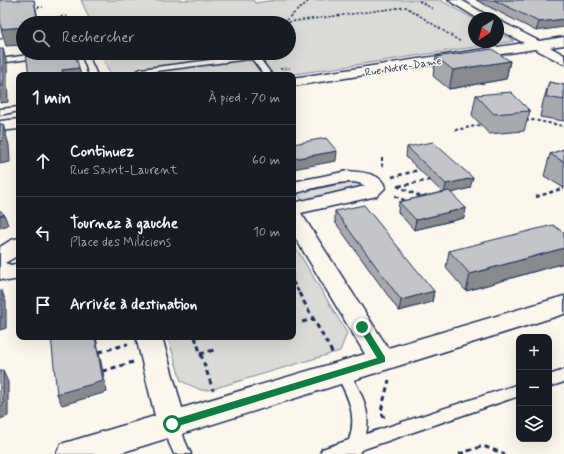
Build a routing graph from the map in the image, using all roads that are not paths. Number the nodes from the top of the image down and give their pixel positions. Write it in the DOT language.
graph roads {
  1 [pos="454,0"];
  2 [pos="475,12"];
  3 [pos="504,27"];
  4 [pos="564,41"];
  5 [pos="536,45"];
  6 [pos="16,59"];
  7 [pos="87,60"];
  8 [pos="232,60"];
  9 [pos="257,60"];
  10 [pos="564,60"];
  11 [pos="0,61"];
  12 [pos="141,71"];
  13 [pos="92,72"];
  14 [pos="163,72"];
  15 [pos="266,72"];
  16 [pos="296,82"];
  17 [pos="16,109"];
  18 [pos="0,112"];
  19 [pos="16,124"];
  20 [pos="0,126"];
  21 [pos="296,187"];
  22 [pos="296,208"];
  23 [pos="296,222"];
  24 [pos="16,247"];
  25 [pos="0,257"];
  26 [pos="0,269"];
  27 [pos="16,272"];
  28 [pos="564,305"];
  29 [pos="151,344"];
  30 [pos="338,364"];
  31 [pos="386,368"];
  32 [pos="564,376"];
  33 [pos="552,380"];
  34 [pos="516,391"];
  35 [pos="172,424"];
  36 [pos="354,449"];
  37 [pos="72,454"];
  38 [pos="183,454"];
  39 [pos="328,454"];
  1 -- 2 [label="street"];
  3 -- 5 [label="street"];
  4 -- 5 [label="street, Rue Notre-Dame"];
  5 -- 10 [label="street"];
  5 -- 16 [label="street, Rue Notre-Dame"];
  6 -- 11 [label="lane"];
  7 -- 13 [label="lane"];
  8 -- 14 [label="lane"];
  9 -- 15 [label="lane"];
  12 -- 14 [label="lane"];
  17 -- 18 [label="lane"];
  19 -- 20 [label="street"];
  21 -- 22 [label="street"];
  23 -- 31 [label="street"];
  24 -- 25 [label="street"];
  26 -- 27 [label="street"];
  28 -- 31 [label="street"];
  29 -- 35 [label="street"];
  30 -- 31 [label="street"];
  30 -- 35 [label="street"];
  30 -- 36 [label="lane"];
  32 -- 33 [label="lane"];
  34 -- 36 [label="lane"];
  35 -- 37 [label="street"];
  35 -- 38 [label="lane"];
  36 -- 39 [label="lane"];
}
